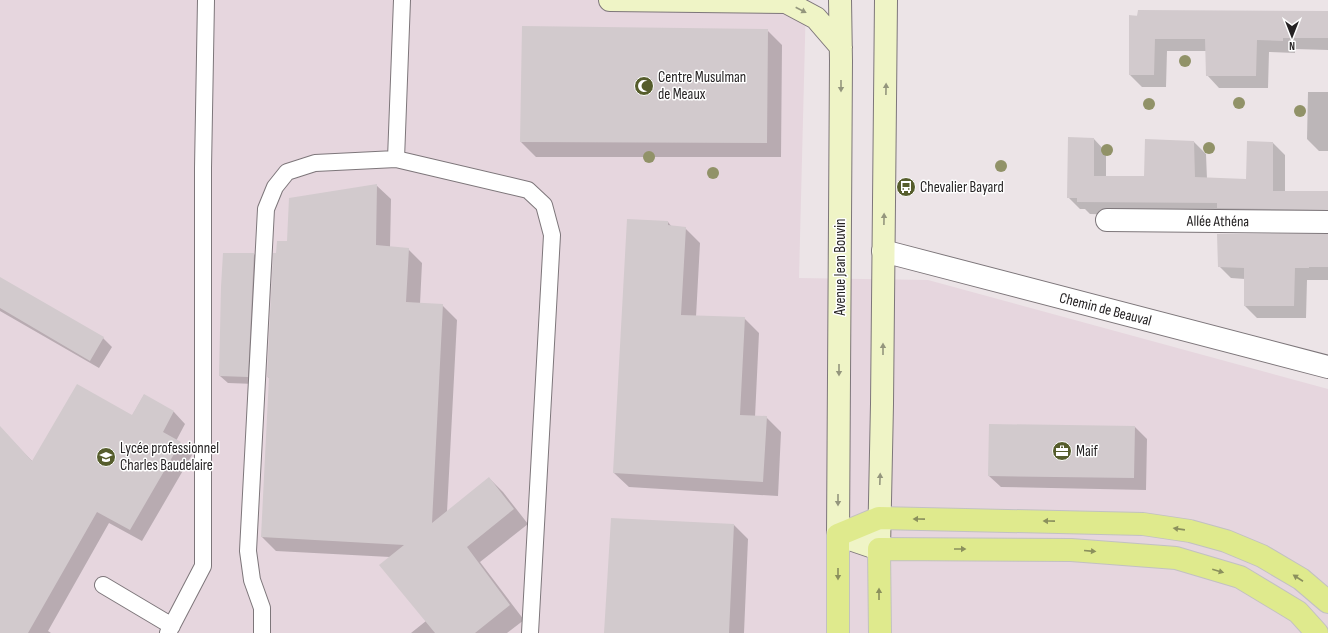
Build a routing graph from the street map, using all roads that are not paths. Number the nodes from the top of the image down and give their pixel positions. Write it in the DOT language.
graph roads {
  1 [pos="206,0"];
  2 [pos="402,0"];
  3 [pos="610,0"];
  4 [pos="840,0"];
  5 [pos="886,0"];
  6 [pos="841,47"];
  7 [pos="396,159"];
  8 [pos="1107,220"];
  9 [pos="1328,222"];
  10 [pos="883,251"];
  11 [pos="1328,367"];
  12 [pos="879,518"];
  13 [pos="838,535"];
  14 [pos="879,549"];
  15 [pos="103,585"];
  16 [pos="1328,602"];
  17 [pos="170,629"];
  18 [pos="262,633"];
  19 [pos="530,633"];
  20 [pos="838,633"];
  21 [pos="880,633"];
  22 [pos="1317,633"];
  1 -- 17 [label="lane"];
  2 -- 7 [label="lane"];
  3 -- 6 [label="street, one-way"];
  4 -- 6 [label="street, Avenue Jean Bouvin"];
  10 -- 5 [label="street, one-way"];
  6 -- 13 [label="street, Avenue Jean Bouvin, one-way"];
  7 -- 18 [label="lane"];
  7 -- 19 [label="lane"];
  8 -- 9 [label="street, Allée Athéna"];
  10 -- 11 [label="street, Chemin de Beauval"];
  12 -- 10 [label="street, one-way"];
  12 -- 13 [label="main road"];
  12 -- 14 [label="street"];
  16 -- 12 [label="main road, one-way"];
  13 -- 14 [label="street"];
  13 -- 20 [label="main road, one-way"];
  21 -- 14 [label="main road, one-way"];
  14 -- 22 [label="main road, one-way"];
  15 -- 17 [label="lane"];
}
